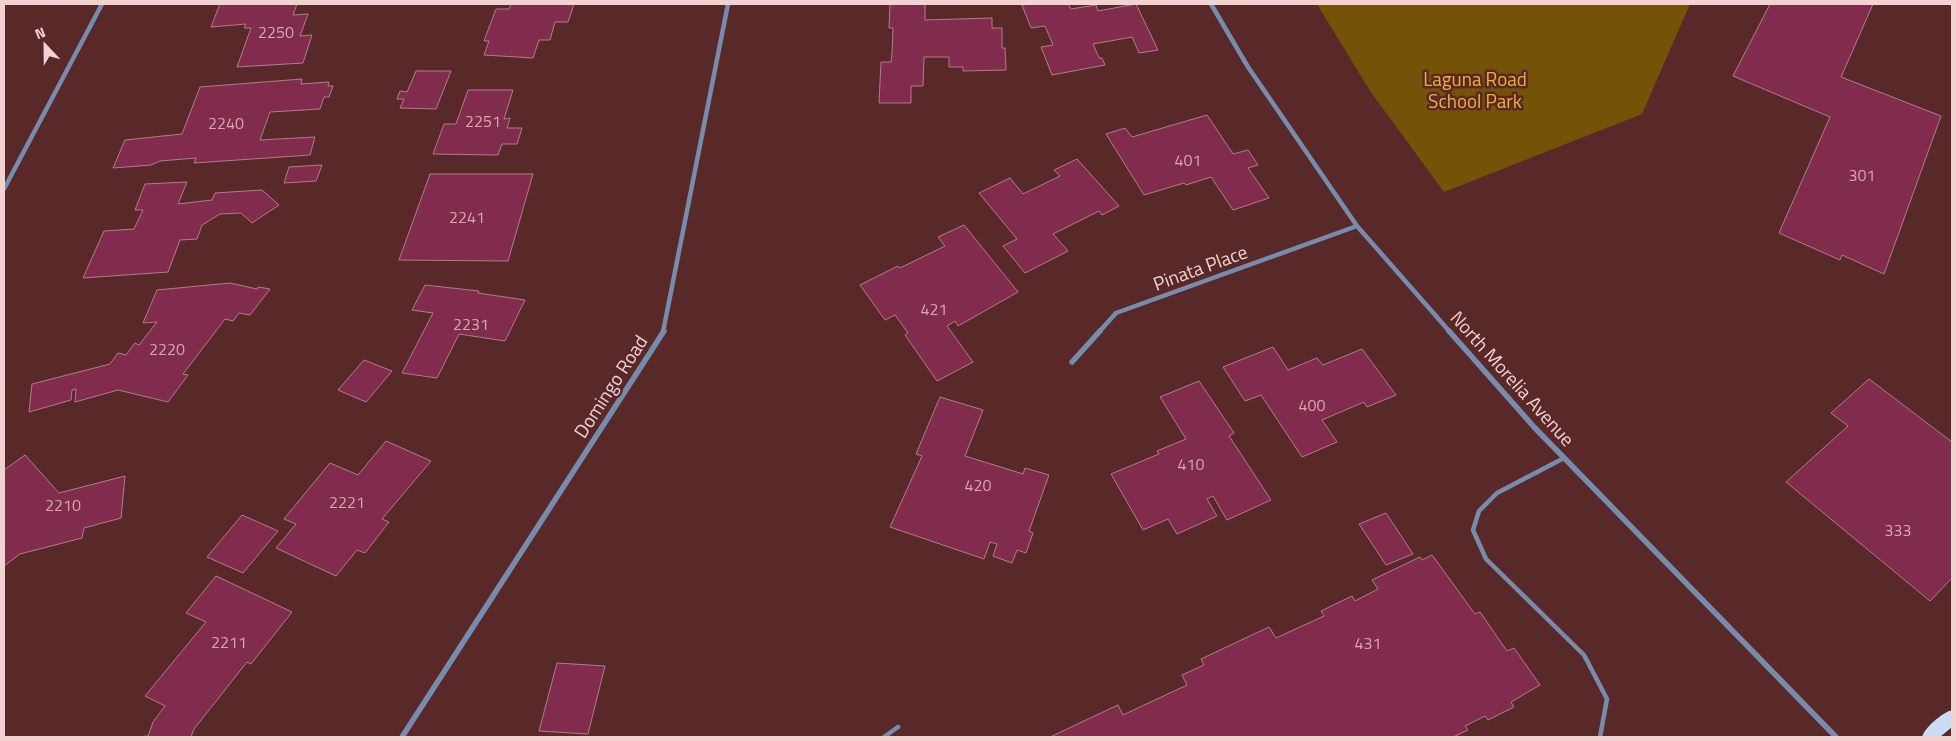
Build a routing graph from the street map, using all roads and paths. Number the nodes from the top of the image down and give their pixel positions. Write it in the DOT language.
graph roads {
  1 [pos="102,4"];
  2 [pos="728,4"];
  3 [pos="1211,4"];
  4 [pos="4,189"];
  5 [pos="1357,226"];
  6 [pos="1072,362"];
  7 [pos="1564,458"];
  8 [pos="1952,717"];
  9 [pos="898,727"];
  10 [pos="402,737"];
  11 [pos="884,737"];
  12 [pos="1600,737"];
  13 [pos="1836,737"];
  14 [pos="1928,737"];
  1 -- 4 [label="street"];
  2 -- 10 [label="street, Domingo Road"];
  3 -- 5 [label="street, North Morelia Avenue"];
  5 -- 6 [label="street, Pinata Place"];
  5 -- 7 [label="street, North Morelia Avenue"];
  7 -- 12 [label="lane"];
  7 -- 13 [label="street, North Morelia Avenue"];
  8 -- 14 [label="main road"];
  9 -- 11 [label="lane"];
}
